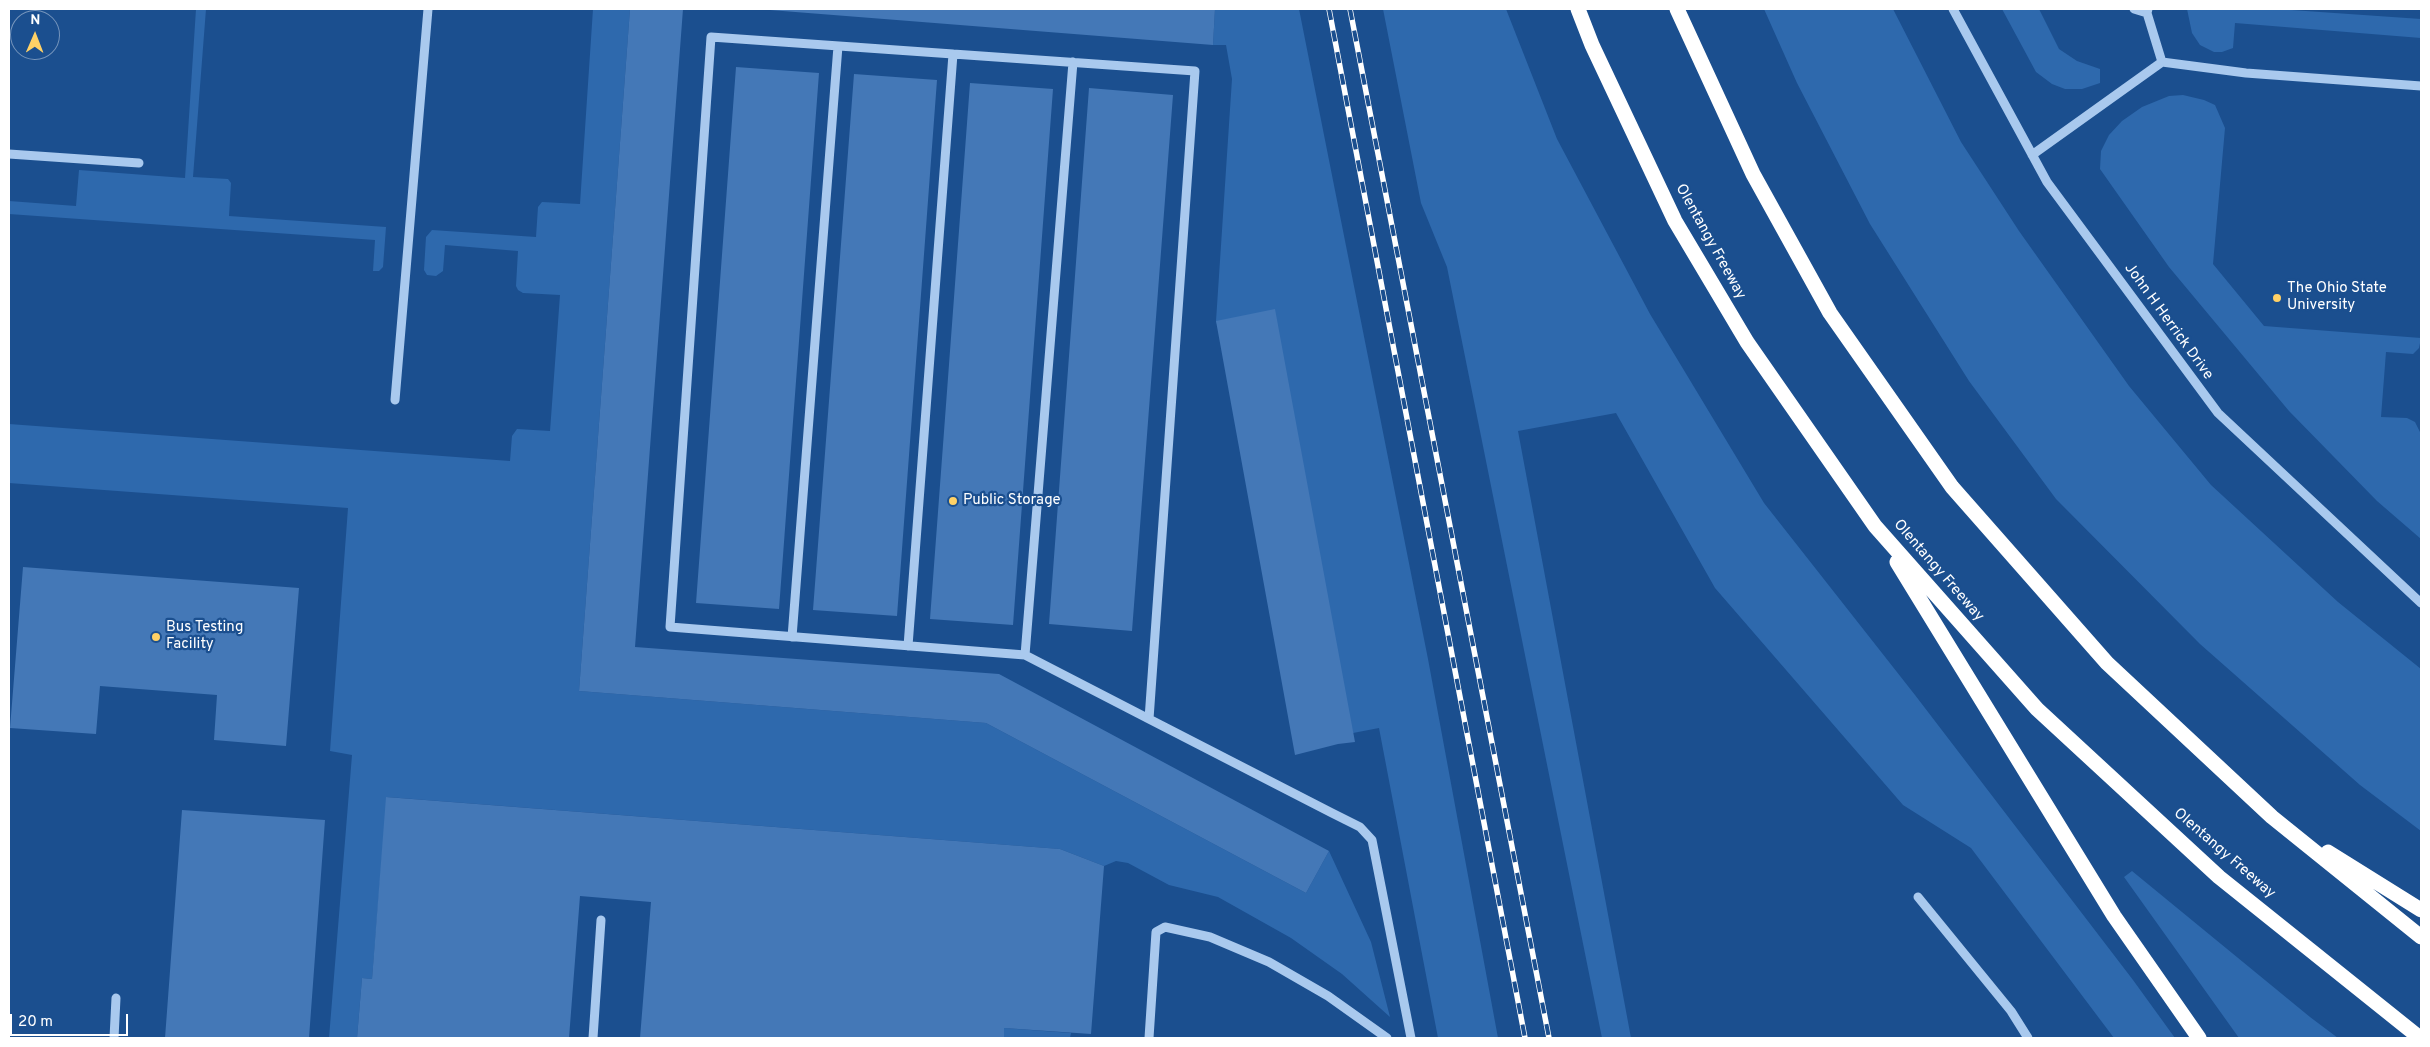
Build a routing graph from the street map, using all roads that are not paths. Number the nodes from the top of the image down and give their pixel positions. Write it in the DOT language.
graph roads {
  1 [pos="428,9"];
  2 [pos="1578,9"];
  3 [pos="1677,9"];
  4 [pos="1953,9"];
  5 [pos="2134,9"];
  6 [pos="2147,11"];
  7 [pos="838,46"];
  8 [pos="954,54"];
  9 [pos="1073,62"];
  10 [pos="2162,62"];
  11 [pos="2421,86"];
  12 [pos="9,154"];
  13 [pos="2032,156"];
  14 [pos="139,163"];
  15 [pos="395,400"];
  16 [pos="1876,526"];
  17 [pos="2421,603"];
  18 [pos="792,637"];
  19 [pos="908,646"];
  20 [pos="1025,655"];
  21 [pos="1149,719"];
  22 [pos="2272,817"];
  23 [pos="1918,897"];
  24 [pos="2421,910"];
  25 [pos="601,920"];
  26 [pos="2421,937"];
  27 [pos="116,998"];
  28 [pos="114,1038"];
  29 [pos="593,1038"];
  30 [pos="1149,1038"];
  31 [pos="1387,1038"];
  32 [pos="1411,1038"];
  33 [pos="2028,1038"];
  34 [pos="2199,1038"];
  35 [pos="2420,1038"];
  1 -- 15 [label="street"];
  2 -- 16 [label="highway, Olentangy Freeway"];
  3 -- 22 [label="highway"];
  4 -- 13 [label="street, John H Herrick Drive"];
  5 -- 6 [label="street"];
  6 -- 10 [label="street"];
  7 -- 8 [label="street"];
  7 -- 18 [label="street"];
  7 -- 18 [label="street"];
  8 -- 9 [label="street"];
  8 -- 19 [label="street"];
  9 -- 20 [label="street"];
  9 -- 21 [label="street"];
  10 -- 11 [label="street"];
  10 -- 13 [label="street"];
  12 -- 14 [label="street"];
  13 -- 17 [label="street, John H Herrick Drive"];
  16 -- 34 [label="highway"];
  16 -- 35 [label="highway, Olentangy Freeway"];
  18 -- 19 [label="street"];
  19 -- 20 [label="street"];
  20 -- 21 [label="street"];
  21 -- 32 [label="street"];
  22 -- 24 [label="highway"];
  22 -- 26 [label="highway"];
  23 -- 33 [label="street"];
  25 -- 29 [label="street"];
  27 -- 28 [label="street"];
  30 -- 31 [label="street"];
}
